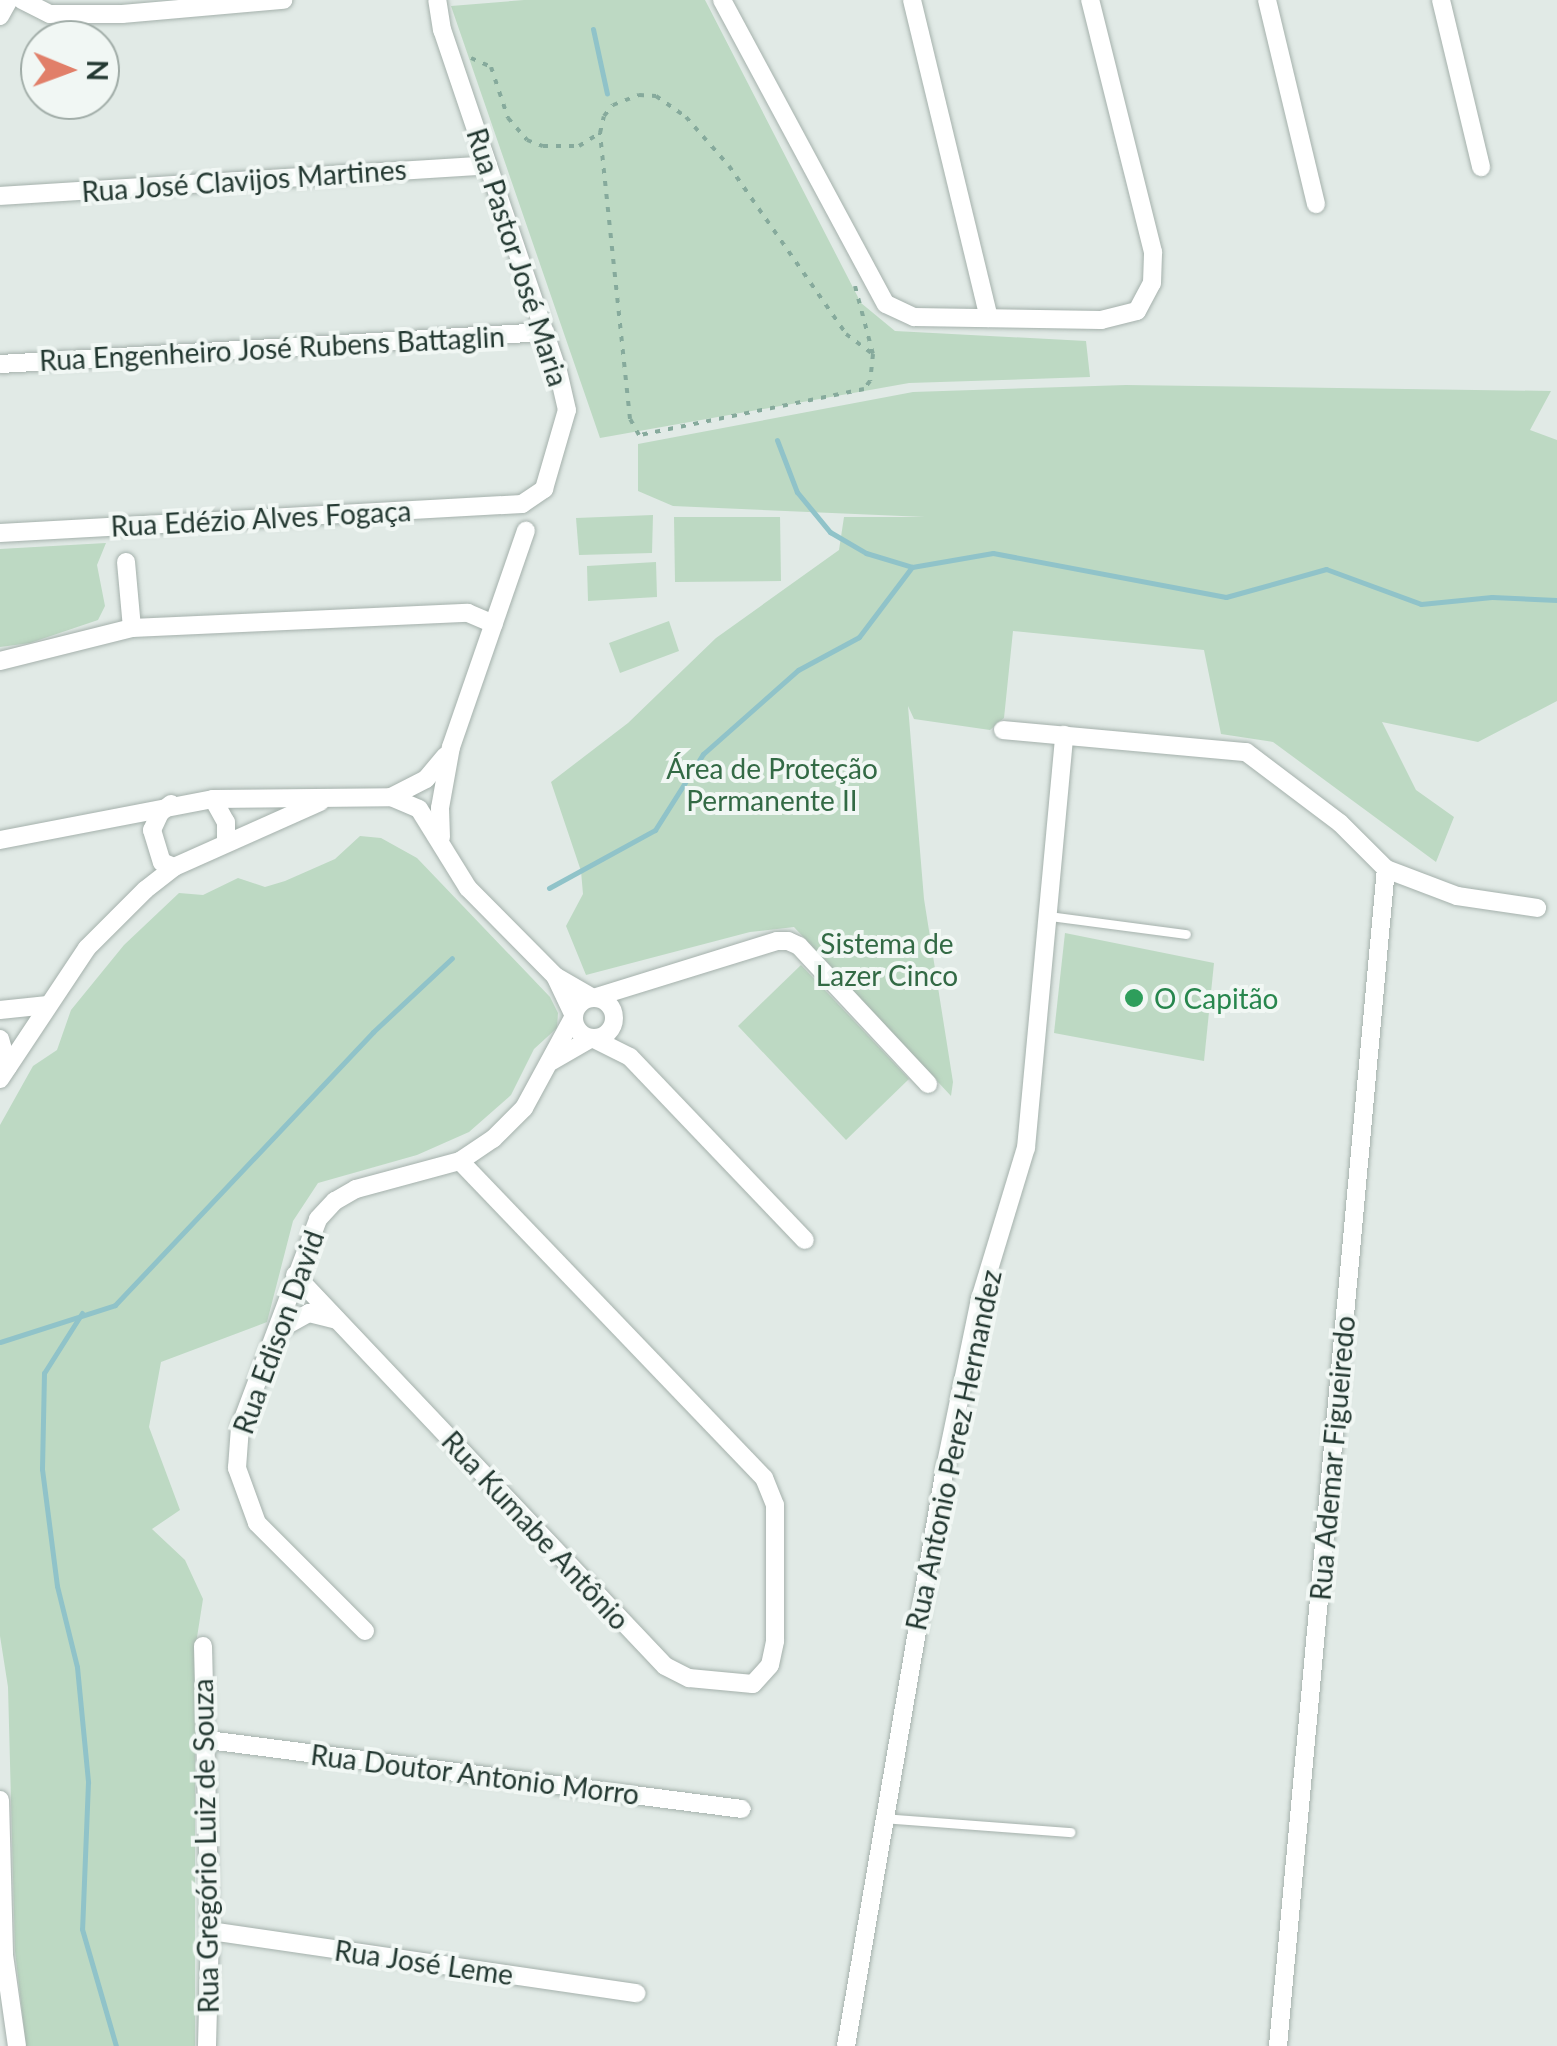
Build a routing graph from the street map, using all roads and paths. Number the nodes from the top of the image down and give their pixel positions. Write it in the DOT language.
graph roads {
  1 [pos="9,0"];
  2 [pos="22,0"];
  3 [pos="283,0"];
  4 [pos="438,0"];
  5 [pos="722,0"];
  6 [pos="912,0"];
  7 [pos="1090,0"];
  8 [pos="1267,0"];
  9 [pos="1441,0"];
  10 [pos="0,16"];
  11 [pos="451,57"];
  12 [pos="600,134"];
  13 [pos="488,165"];
  14 [pos="1480,167"];
  15 [pos="0,196"];
  16 [pos="1316,204"];
  17 [pos="855,246"];
  18 [pos="989,318"];
  19 [pos="545,332"];
  20 [pos="873,354"];
  21 [pos="0,364"];
  22 [pos="522,504"];
  23 [pos="526,530"];
  24 [pos="0,533"];
  25 [pos="126,562"];
  26 [pos="494,624"];
  27 [pos="132,628"];
  28 [pos="0,661"];
  29 [pos="1003,730"];
  30 [pos="1064,736"];
  31 [pos="451,746"];
  32 [pos="391,797"];
  33 [pos="213,799"];
  34 [pos="325,800"];
  35 [pos="440,802"];
  36 [pos="172,804"];
  37 [pos="419,810"];
  38 [pos="0,840"];
  39 [pos="226,843"];
  40 [pos="444,848"];
  41 [pos="174,868"];
  42 [pos="1386,869"];
  43 [pos="1537,908"];
  44 [pos="1049,916"];
  45 [pos="1186,934"];
  46 [pos="555,976"];
  47 [pos="643,984"];
  48 [pos="593,998"];
  49 [pos="48,1005"];
  50 [pos="0,1010"];
  51 [pos="574,1016"];
  52 [pos="614,1018"];
  53 [pos="592,1038"];
  54 [pos="0,1039"];
  55 [pos="630,1057"];
  56 [pos="552,1061"];
  57 [pos="4,1073"];
  58 [pos="928,1084"];
  59 [pos="460,1161"];
  60 [pos="805,1240"];
  61 [pos="295,1274"];
  62 [pos="338,1320"];
  63 [pos="280,1328"];
  64 [pos="365,1631"];
  65 [pos="202,1646"];
  66 [pos="208,1740"];
  67 [pos="0,1800"];
  68 [pos="742,1808"];
  69 [pos="883,1818"];
  70 [pos="1070,1832"];
  71 [pos="210,1931"];
  72 [pos="2,1958"];
  73 [pos="637,1993"];
  74 [pos="10,2035"];
  75 [pos="207,2046"];
  76 [pos="846,2046"];
  77 [pos="1278,2046"];
  1 -- 10 [label="street"];
  2 -- 3 [label="street"];
  4 -- 11 [label="street, Rua Pastor José Maria"];
  5 -- 17 [label="street"];
  6 -- 18 [label="street"];
  7 -- 18 [label="street"];
  8 -- 16 [label="street"];
  9 -- 14 [label="street"];
  11 -- 12 [label="path"];
  11 -- 13 [label="street, Rua Pastor José Maria"];
  12 -- 20 [label="path"];
  12 -- 20 [label="path"];
  13 -- 15 [label="street, Rua José Clavijos Martines"];
  13 -- 19 [label="street, Rua Pastor José Maria"];
  17 -- 18 [label="street"];
  17 -- 20 [label="path"];
  19 -- 21 [label="street, Rua Engenheiro José Rubens Battaglin"];
  19 -- 22 [label="street, Rua Pastor José Maria"];
  22 -- 24 [label="street, Rua Edézio Alves Fogaça"];
  23 -- 26 [label="street"];
  25 -- 27 [label="street"];
  26 -- 27 [label="street"];
  26 -- 31 [label="street"];
  27 -- 28 [label="street"];
  29 -- 30 [label="street"];
  30 -- 42 [label="street"];
  30 -- 44 [label="street, Rua Antonio Perez Hernandez"];
  31 -- 32 [label="street"];
  31 -- 35 [label="street"];
  32 -- 34 [label="street"];
  32 -- 37 [label="street"];
  33 -- 34 [label="street"];
  33 -- 36 [label="street"];
  33 -- 39 [label="street"];
  34 -- 39 [label="street"];
  35 -- 37 [label="street"];
  35 -- 40 [label="street"];
  36 -- 38 [label="street"];
  36 -- 41 [label="street"];
  37 -- 40 [label="street"];
  39 -- 41 [label="street"];
  40 -- 46 [label="street"];
  41 -- 49 [label="street"];
  42 -- 43 [label="street"];
  42 -- 77 [label="street, Rua Ademar Figueiredo"];
  44 -- 45 [label="lane"];
  44 -- 69 [label="street, Rua Antonio Perez Hernandez"];
  46 -- 48 [label="street"];
  46 -- 51 [label="street"];
  47 -- 48 [label="street"];
  47 -- 52 [label="street"];
  47 -- 58 [label="street"];
  48 -- 51 [label="street"];
  48 -- 52 [label="street"];
  49 -- 50 [label="street"];
  49 -- 57 [label="street"];
  51 -- 53 [label="street"];
  51 -- 56 [label="street, Rua Edison David"];
  52 -- 53 [label="street"];
  52 -- 55 [label="street"];
  53 -- 55 [label="street"];
  53 -- 56 [label="street, Rua Edison David"];
  54 -- 57 [label="street"];
  55 -- 60 [label="street"];
  56 -- 59 [label="street, Rua Edison David"];
  59 -- 61 [label="street, Rua Edison David"];
  59 -- 62 [label="street, Rua Kumabe Antônio"];
  61 -- 62 [label="street, Rua Kumabe Antônio"];
  61 -- 63 [label="street, Rua Edison David"];
  62 -- 63 [label="street"];
  63 -- 64 [label="street, Rua Edison David"];
  65 -- 66 [label="street, Rua Gregório Luiz de Souza"];
  66 -- 68 [label="street, Rua Doutor Antonio Morro"];
  66 -- 71 [label="street, Rua Gregório Luiz de Souza"];
  67 -- 72 [label="street"];
  69 -- 70 [label="lane"];
  69 -- 76 [label="street, Rua Antonio Perez Hernandez"];
  71 -- 73 [label="street, Rua José Leme"];
  71 -- 75 [label="street, Rua Gregório Luiz de Souza"];
  72 -- 74 [label="street"];
}
